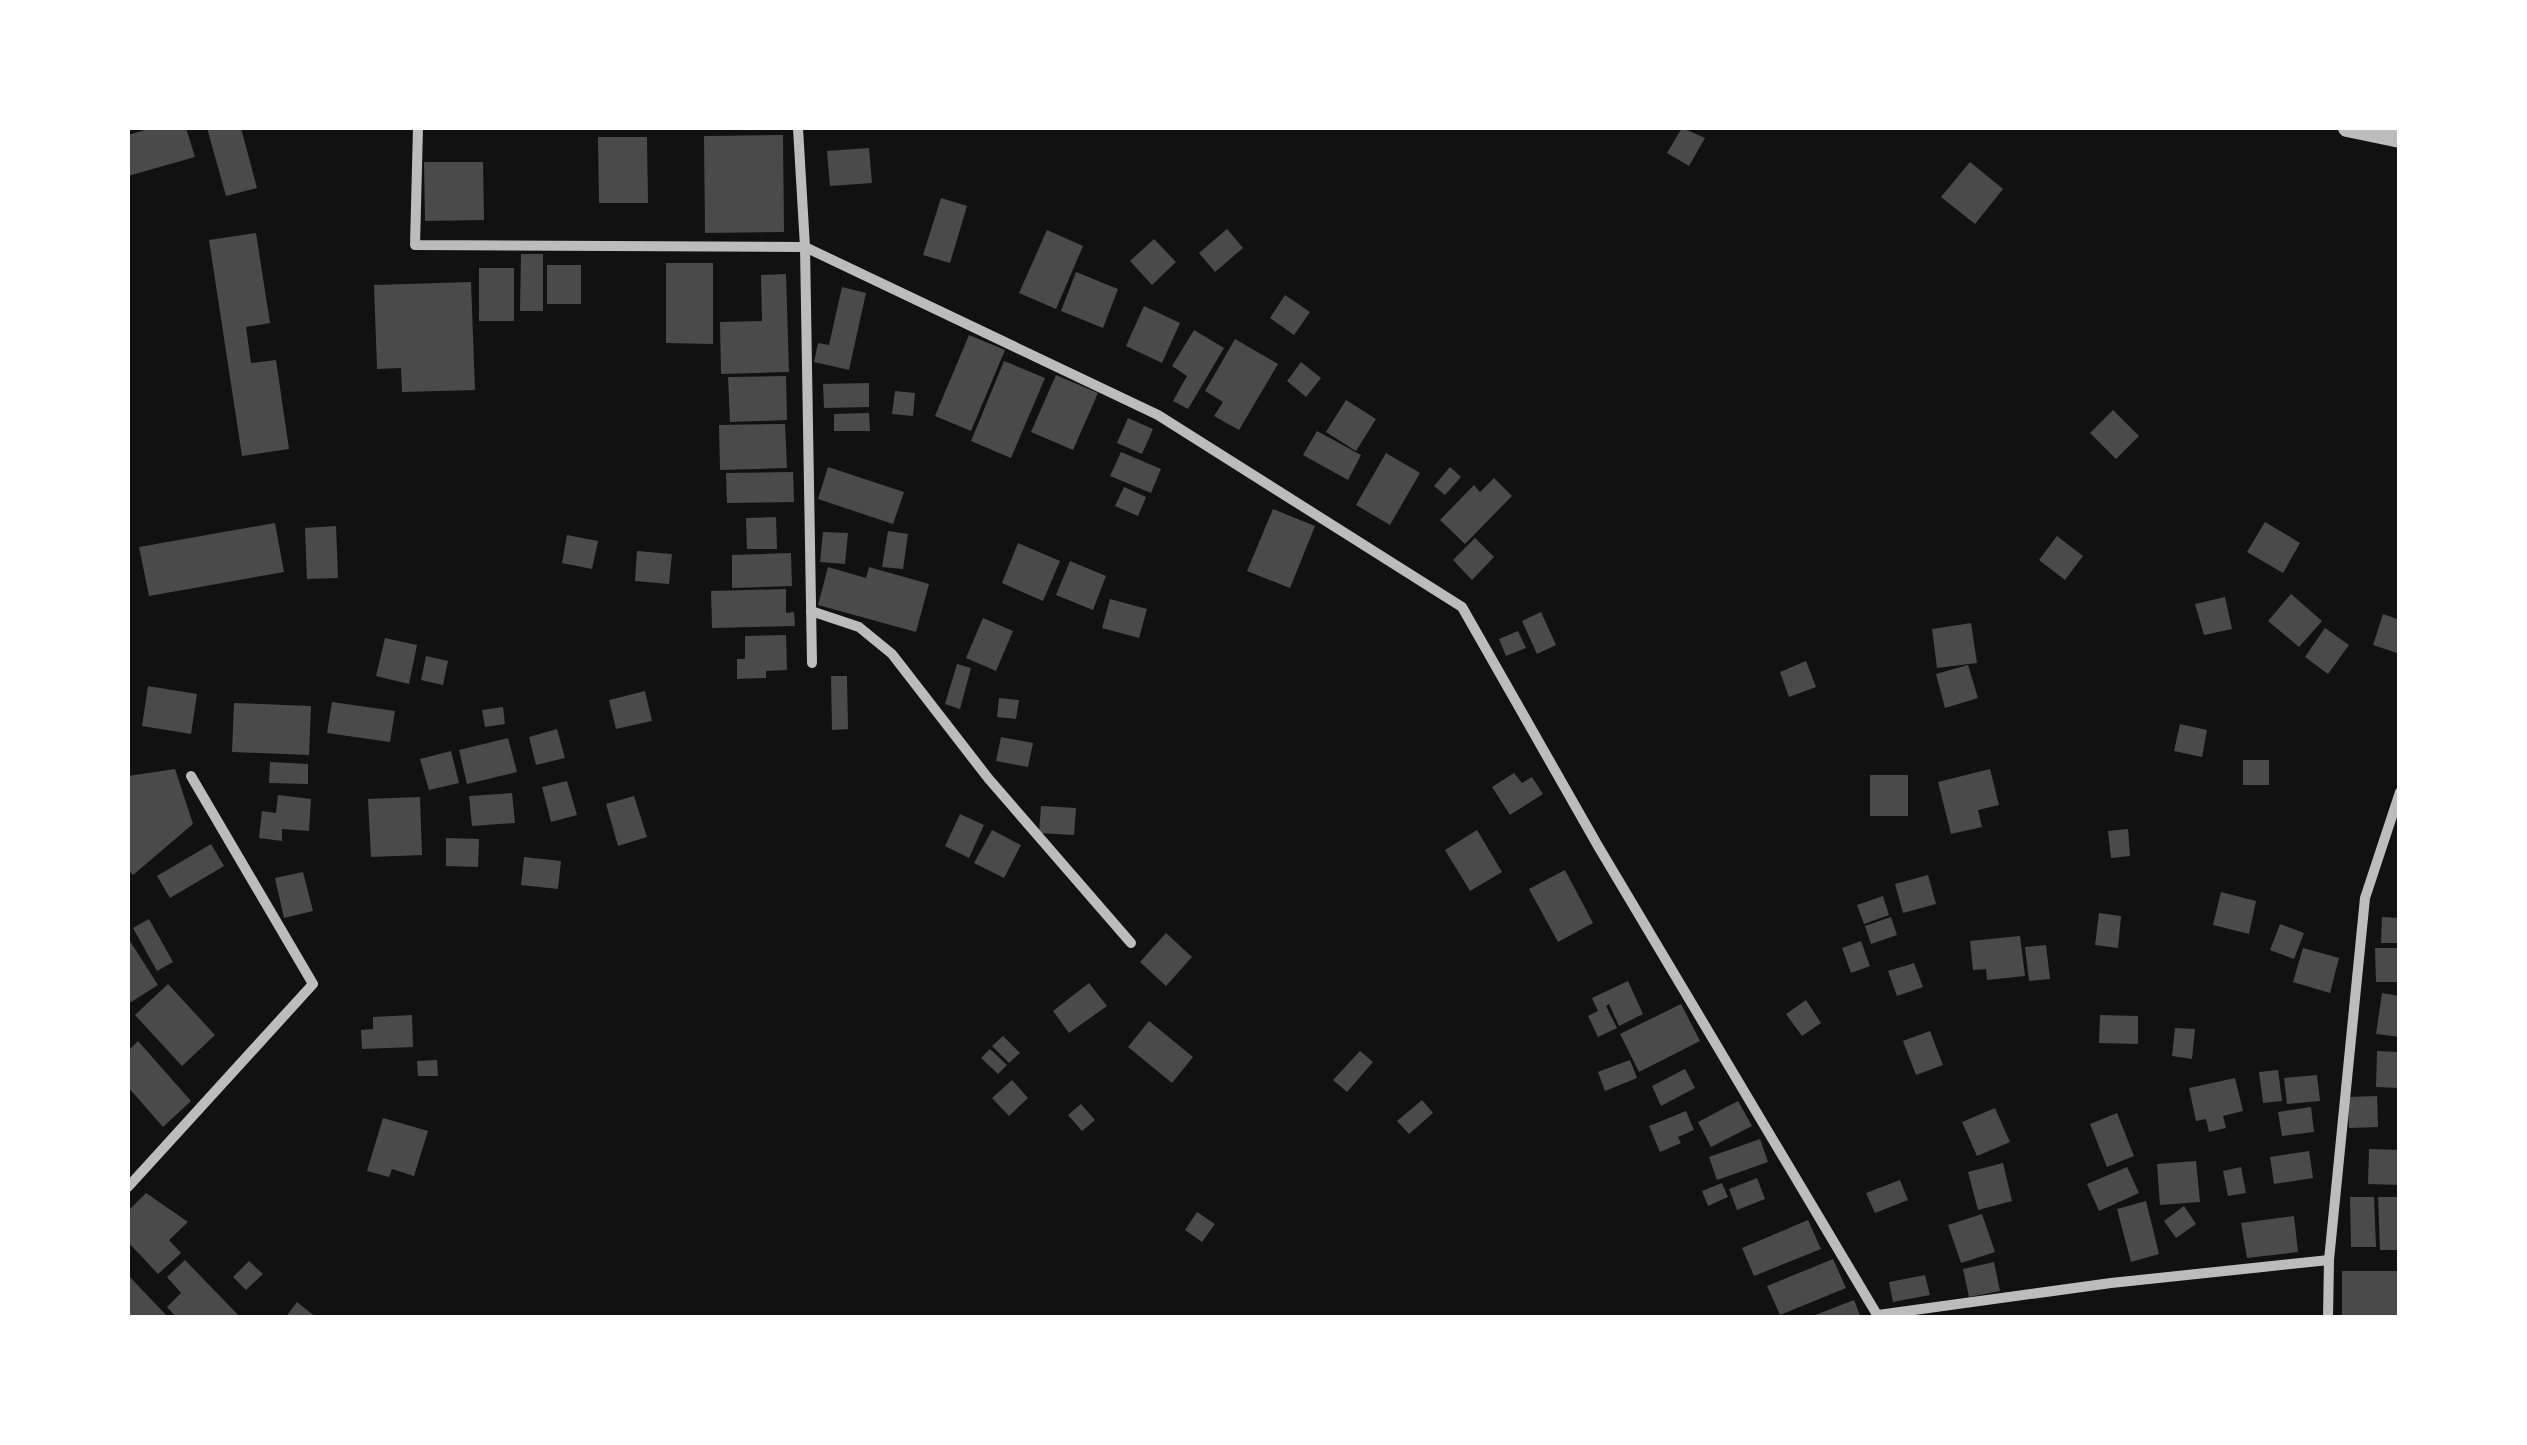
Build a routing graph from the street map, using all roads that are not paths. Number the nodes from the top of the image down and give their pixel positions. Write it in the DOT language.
graph roads {
  1 [pos="418,128"];
  2 [pos="798,128"];
  3 [pos="2348,128"];
  4 [pos="2400,139"];
  5 [pos="805,247"];
  6 [pos="811,611"];
  7 [pos="812,663"];
  8 [pos="191,776"];
  9 [pos="2400,792"];
  10 [pos="1130,943"];
  11 [pos="128,1187"];
  12 [pos="2330,1260"];
  13 [pos="1878,1316"];
  14 [pos="2328,1318"];
  1 -- 5 [label="street"];
  2 -- 5 [label="street"];
  3 -- 4 [label="street"];
  5 -- 6 [label="street"];
  5 -- 13 [label="street"];
  6 -- 7 [label="street"];
  6 -- 10 [label="street"];
  8 -- 11 [label="street"];
  9 -- 12 [label="street"];
  12 -- 13 [label="street"];
  12 -- 14 [label="street"];
}
